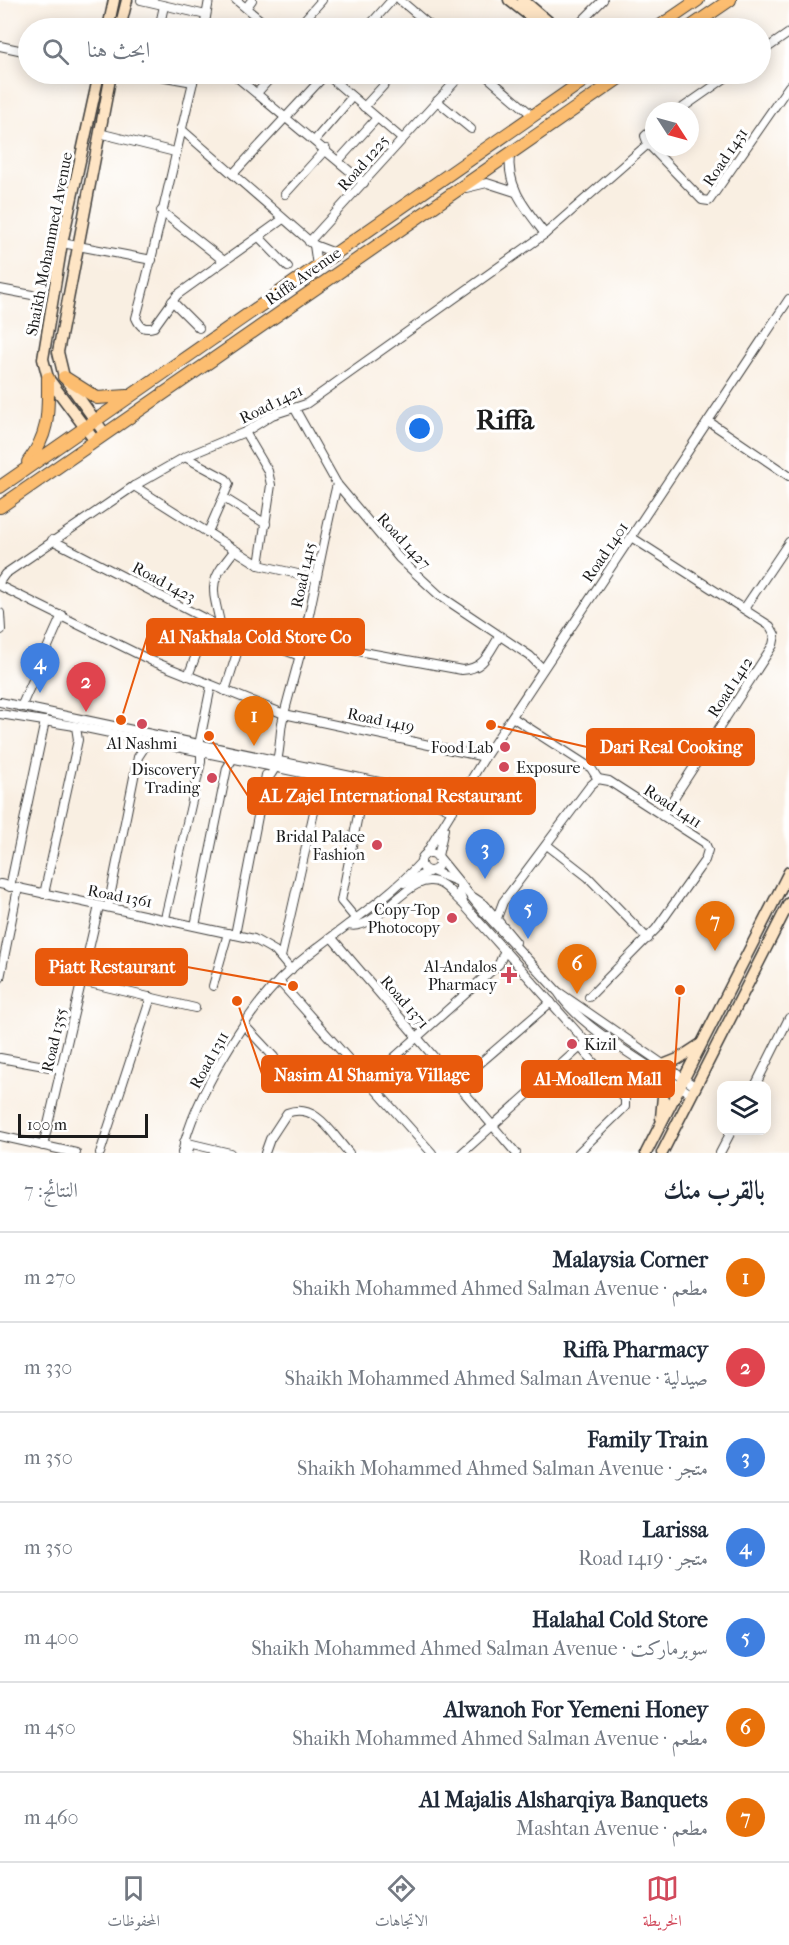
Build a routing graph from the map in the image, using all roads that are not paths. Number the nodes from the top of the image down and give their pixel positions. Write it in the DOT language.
graph roads {
  1 [pos="114,0"];
  2 [pos="127,0"];
  3 [pos="141,0"];
  4 [pos="209,0"];
  5 [pos="236,0"];
  6 [pos="252,0"];
  7 [pos="322,0"];
  8 [pos="392,0"];
  9 [pos="400,0"];
  10 [pos="509,0"];
  11 [pos="523,0"];
  12 [pos="603,0"];
  13 [pos="698,0"];
  14 [pos="730,0"];
  15 [pos="164,6"];
  16 [pos="246,8"];
  17 [pos="206,15"];
  18 [pos="110,18"];
  19 [pos="122,18"];
  20 [pos="161,18"];
  21 [pos="206,18"];
  22 [pos="258,18"];
  23 [pos="306,18"];
  24 [pos="376,18"];
  25 [pos="421,18"];
  26 [pos="532,18"];
  27 [pos="544,18"];
  28 [pos="589,18"];
  29 [pos="672,18"];
  30 [pos="704,18"];
  31 [pos="789,33"];
  32 [pos="771,45"];
  33 [pos="0,46"];
  34 [pos="18,50"];
  35 [pos="97,84"];
  36 [pos="109,84"];
  37 [pos="192,84"];
  38 [pos="246,84"];
  39 [pos="265,84"];
  40 [pos="317,84"];
  41 [pos="337,84"];
  42 [pos="385,84"];
  43 [pos="453,84"];
  44 [pos="495,84"];
  45 [pos="570,84"];
  46 [pos="611,84"];
  47 [pos="717,84"];
  48 [pos="789,86"];
  49 [pos="257,93"];
  50 [pos="352,97"];
  51 [pos="437,101"];
  52 [pos="691,102"];
  53 [pos="364,107"];
  54 [pos="532,116"];
  55 [pos="286,117"];
  56 [pos="377,118"];
  57 [pos="181,129"];
  58 [pos="471,129"];
  59 [pos="99,133"];
  60 [pos="402,139"];
  61 [pos="315,140"];
  62 [pos="645,147"];
  63 [pos="326,149"];
  64 [pos="175,152"];
  65 [pos="510,154"];
  66 [pos="660,156"];
  67 [pos="339,160"];
  68 [pos="233,174"];
  69 [pos="364,183"];
  70 [pos="453,192"];
  71 [pos="515,192"];
  72 [pos="285,194"];
  73 [pos="161,211"];
  74 [pos="283,219"];
  75 [pos="545,234"];
  76 [pos="259,237"];
  77 [pos="62,243"];
  78 [pos="312,244"];
  79 [pos="77,246"];
  80 [pos="335,253"];
  81 [pos="152,260"];
  82 [pos="224,261"];
  83 [pos="316,266"];
  84 [pos="288,267"];
  85 [pos="0,289"];
  86 [pos="32,295"];
  87 [pos="789,299"];
  88 [pos="172,301"];
  89 [pos="199,328"];
  90 [pos="64,377"];
  91 [pos="48,378"];
  92 [pos="131,396"];
  93 [pos="295,410"];
  94 [pos="708,421"];
  95 [pos="89,423"];
  96 [pos="245,432"];
  97 [pos="100,438"];
  98 [pos="185,457"];
  99 [pos="20,471"];
  100 [pos="789,476"];
  101 [pos="337,484"];
  102 [pos="134,486"];
  103 [pos="0,487"];
  104 [pos="224,498"];
  105 [pos="0,507"];
  106 [pos="266,524"];
  107 [pos="208,532"];
  108 [pos="630,537"];
  109 [pos="52,540"];
  110 [pos="789,542"];
  111 [pos="235,550"];
  112 [pos="259,566"];
  113 [pos="315,578"];
  114 [pos="0,583"];
  115 [pos="744,609"];
  116 [pos="0,613"];
  117 [pos="62,615"];
  118 [pos="209,621"];
  119 [pos="221,627"];
  120 [pos="1,630"];
  121 [pos="243,634"];
  122 [pos="499,637"];
  123 [pos="303,641"];
  124 [pos="300,656"];
  125 [pos="545,666"];
  126 [pos="188,676"];
  127 [pos="212,686"];
  128 [pos="225,691"];
  129 [pos="0,702"];
  130 [pos="21,707"];
  131 [pos="0,714"];
  132 [pos="284,714"];
  133 [pos="512,717"];
  134 [pos="45,721"];
  135 [pos="76,727"];
  136 [pos="133,739"];
  137 [pos="278,741"];
  138 [pos="148,742"];
  139 [pos="200,749"];
  140 [pos="138,757"];
  141 [pos="267,758"];
  142 [pos="232,760"];
  143 [pos="483,760"];
  144 [pos="275,764"];
  145 [pos="262,766"];
  146 [pos="267,779"];
  147 [pos="327,779"];
  148 [pos="598,779"];
  149 [pos="370,788"];
  150 [pos="455,808"];
  151 [pos="662,816"];
  152 [pos="446,822"];
  153 [pos="547,845"];
  154 [pos="438,856"];
  155 [pos="423,859"];
  156 [pos="431,872"];
  157 [pos="788,878"];
  158 [pos="460,883"];
  159 [pos="0,884"];
  160 [pos="400,885"];
  161 [pos="14,888"];
  162 [pos="44,894"];
  163 [pos="472,896"];
  164 [pos="503,902"];
  165 [pos="789,903"];
  166 [pos="464,905"];
  167 [pos="485,905"];
  168 [pos="99,906"];
  169 [pos="108,907"];
  170 [pos="492,915"];
  171 [pos="165,918"];
  172 [pos="356,919"];
  173 [pos="348,925"];
  174 [pos="195,926"];
  175 [pos="231,934"];
  176 [pos="332,938"];
  177 [pos="648,939"];
  178 [pos="505,950"];
  179 [pos="281,957"];
  180 [pos="514,962"];
  181 [pos="499,964"];
  182 [pos="291,970"];
  183 [pos="0,978"];
  184 [pos="81,981"];
  185 [pos="279,981"];
  186 [pos="213,986"];
  187 [pos="558,992"];
  188 [pos="151,997"];
  189 [pos="589,997"];
  190 [pos="569,998"];
  191 [pos="551,1002"];
  192 [pos="195,1008"];
  193 [pos="559,1011"];
  194 [pos="576,1012"];
  195 [pos="587,1013"];
  196 [pos="789,1018"];
  197 [pos="590,1024"];
  198 [pos="245,1026"];
  199 [pos="417,1036"];
  200 [pos="607,1036"];
  201 [pos="701,1044"];
  202 [pos="584,1045"];
  203 [pos="274,1057"];
  204 [pos="0,1058"];
  205 [pos="658,1067"];
  206 [pos="61,1070"];
  207 [pos="368,1081"];
  208 [pos="758,1081"];
  209 [pos="682,1082"];
  210 [pos="457,1083"];
  211 [pos="694,1091"];
  212 [pos="660,1124"];
  213 [pos="493,1126"];
  214 [pos="730,1135"];
  215 [pos="0,1136"];
  216 [pos="187,1143"];
  217 [pos="43,1146"];
  218 [pos="76,1153"];
  219 [pos="100,1153"];
  220 [pos="182,1153"];
  221 [pos="188,1153"];
  222 [pos="230,1153"];
  223 [pos="265,1153"];
  224 [pos="349,1153"];
  225 [pos="432,1153"];
  226 [pos="462,1153"];
  227 [pos="516,1153"];
  228 [pos="578,1153"];
  229 [pos="646,1153"];
  230 [pos="662,1153"];
  231 [pos="720,1153"];
  1 -- 18 [label="street"];
  2 -- 19 [label="street"];
  3 -- 15 [label="street"];
  4 -- 17 [label="street"];
  5 -- 16 [label="street"];
  6 -- 16 [label="street"];
  7 -- 23 [label="street"];
  8 -- 24 [label="street"];
  9 -- 25 [label="street"];
  10 -- 26 [label="street"];
  11 -- 27 [label="street"];
  12 -- 28 [label="street"];
  13 -- 29 [label="main road"];
  14 -- 30 [label="main road"];
  15 -- 17 [label="street"];
  15 -- 20 [label="street"];
  16 -- 22 [label="street"];
  17 -- 21 [label="street"];
  31 -- 32 [label="street"];
  33 -- 34 [label="street"];
  35 -- 77 [label="street, Shaikh Mohammed Avenue"];
  36 -- 59 [label="street, Shaikh Mohammed Avenue"];
  37 -- 57 [label="street"];
  38 -- 49 [label="street"];
  39 -- 49 [label="street"];
  40 -- 55 [label="street"];
  41 -- 50 [label="street"];
  42 -- 53 [label="street"];
  43 -- 51 [label="street, Road 1225"];
  44 -- 54 [label="street"];
  45 -- 54 [label="main road, Riffa Avenue"];
  46 -- 65 [label="main road, Riffa Avenue"];
  47 -- 52 [label="street"];
  48 -- 66 [label="street, Road 1431"];
  49 -- 55 [label="street"];
  50 -- 53 [label="street"];
  50 -- 61 [label="street"];
  51 -- 58 [label="street"];
  51 -- 60 [label="street, Road 1225"];
  53 -- 56 [label="street"];
  54 -- 80 [label="main road, Riffa Avenue"];
  55 -- 61 [label="street"];
  55 -- 68 [label="street"];
  56 -- 60 [label="street"];
  56 -- 67 [label="street"];
  57 -- 64 [label="street"];
  57 -- 68 [label="street"];
  59 -- 64 [label="street"];
  59 -- 79 [label="street, Shaikh Mohammed Avenue"];
  60 -- 69 [label="street, Road 1225"];
  61 -- 63 [label="street"];
  62 -- 75 [label="street, Road 1421"];
  63 -- 67 [label="street"];
  63 -- 72 [label="street"];
  64 -- 73 [label="street"];
  65 -- 70 [label="main road, Riffa Avenue"];
  65 -- 71 [label="street"];
  67 -- 69 [label="street"];
  68 -- 74 [label="street"];
  69 -- 78 [label="street, Road 1225"];
  70 -- 71 [label="street"];
  70 -- 97 [label="main road, Riffa Avenue"];
  71 -- 75 [label="street"];
  73 -- 81 [label="street"];
  73 -- 82 [label="street"];
  74 -- 76 [label="street"];
  74 -- 78 [label="street"];
  75 -- 93 [label="street, Road 1421"];
  76 -- 82 [label="street"];
  76 -- 84 [label="street"];
  77 -- 79 [label="street"];
  77 -- 91 [label="street, Shaikh Mohammed Avenue"];
  78 -- 80 [label="street"];
  78 -- 83 [label="street"];
  79 -- 81 [label="street"];
  79 -- 90 [label="street, Shaikh Mohammed Avenue"];
  80 -- 83 [label="main road, Riffa Avenue"];
  81 -- 88 [label="street"];
  82 -- 88 [label="street"];
  83 -- 92 [label="main road, Riffa Avenue"];
  85 -- 86 [label="street"];
  87 -- 94 [label="street, Road 1401"];
  88 -- 89 [label="street"];
  90 -- 92 [label="main road"];
  90 -- 95 [label="street, Shaikh Mohammed Avenue"];
  91 -- 95 [label="street, Shaikh Mohammed Avenue"];
  91 -- 99 [label="main road"];
  92 -- 95 [label="main road, Riffa Avenue"];
  93 -- 96 [label="street, Road 1421"];
  93 -- 101 [label="street, Road 1427"];
  94 -- 100 [label="street"];
  94 -- 108 [label="street, Road 1401"];
  95 -- 97 [label="street, Shaikh Mohammed Avenue"];
  95 -- 99 [label="main road, Riffa Avenue"];
  96 -- 98 [label="street, Road 1421"];
  96 -- 106 [label="street"];
  97 -- 105 [label="main road, Riffa Avenue"];
  98 -- 102 [label="street, Road 1421"];
  98 -- 104 [label="street"];
  99 -- 103 [label="main road, Riffa Avenue"];
  101 -- 113 [label="street, Road 1415"];
  101 -- 122 [label="street, Road 1427"];
  102 -- 107 [label="street"];
  102 -- 109 [label="street, Road 1421"];
  104 -- 106 [label="street"];
  104 -- 107 [label="street"];
  106 -- 112 [label="street"];
  107 -- 111 [label="street"];
  108 -- 115 [label="street, Road 1412"];
  108 -- 125 [label="street, Road 1401"];
  109 -- 114 [label="street, Road 1421"];
  109 -- 118 [label="street, Road 1423"];
  110 -- 115 [label="street"];
  111 -- 112 [label="street"];
  111 -- 119 [label="street"];
  112 -- 113 [label="street"];
  113 -- 123 [label="street, Road 1415"];
  114 -- 117 [label="street, Road 1421"];
  115 -- 151 [label="street, Road 1412"];
  116 -- 120 [label="street"];
  117 -- 126 [label="street, Road 1421"];
  117 -- 130 [label="street"];
  118 -- 119 [label="street, Road 1423"];
  118 -- 126 [label="street"];
  119 -- 121 [label="street, Road 1423"];
  121 -- 124 [label="street, Road 1423"];
  121 -- 128 [label="street"];
  122 -- 123 [label="street"];
  122 -- 125 [label="street, Road 1427"];
  123 -- 124 [label="street, Road 1415"];
  124 -- 132 [label="street, Road 1415"];
  125 -- 133 [label="street, Road 1401"];
  126 -- 127 [label="street, Road 1421"];
  127 -- 128 [label="street, Road 1421"];
  127 -- 139 [label="street"];
  128 -- 132 [label="street, Road 1421"];
  129 -- 130 [label="street"];
  130 -- 139 [label="street"];
  131 -- 134 [label="street"];
  132 -- 137 [label="street, Road 1415"];
  132 -- 143 [label="street, Road 1419"];
  133 -- 143 [label="street, Road 1401"];
  133 -- 148 [label="street, Road 1411"];
  134 -- 135 [label="street"];
  134 -- 161 [label="street"];
  135 -- 136 [label="street"];
  135 -- 162 [label="street"];
  136 -- 138 [label="street"];
  136 -- 140 [label="street"];
  137 -- 141 [label="street, Road 1415"];
  137 -- 144 [label="street, Road 1415"];
  138 -- 139 [label="street"];
  138 -- 140 [label="street"];
  139 -- 141 [label="street"];
  139 -- 142 [label="street"];
  139 -- 171 [label="street"];
  140 -- 169 [label="street"];
  141 -- 144 [label="street"];
  142 -- 145 [label="street"];
  142 -- 174 [label="street"];
  143 -- 150 [label="street, Road 1401"];
  144 -- 145 [label="street"];
  144 -- 146 [label="street"];
  144 -- 147 [label="street"];
  144 -- 150 [label="street"];
  145 -- 146 [label="street"];
  146 -- 175 [label="street"];
  147 -- 149 [label="street"];
  147 -- 179 [label="street"];
  148 -- 151 [label="street, Road 1411"];
  148 -- 153 [label="street"];
  149 -- 150 [label="street"];
  149 -- 172 [label="street"];
  150 -- 152 [label="street, Road 1401"];
  151 -- 177 [label="street, Road 1411"];
  152 -- 154 [label="street, Road 1401"];
  152 -- 155 [label="street, Road 1401"];
  153 -- 164 [label="street"];
  153 -- 177 [label="street"];
  154 -- 155 [label="street"];
  154 -- 156 [label="street, Road 1401"];
  154 -- 158 [label="street"];
  155 -- 156 [label="street"];
  155 -- 160 [label="street, Road 1311"];
  156 -- 158 [label="street"];
  156 -- 160 [label="street, Road 1311"];
  157 -- 201 [label="street"];
  158 -- 163 [label="street"];
  158 -- 166 [label="street"];
  159 -- 161 [label="street, Road 1361"];
  160 -- 172 [label="street, Road 1311"];
  161 -- 162 [label="street, Road 1361"];
  161 -- 183 [label="street"];
  162 -- 168 [label="street, Road 1361"];
  163 -- 167 [label="street"];
  163 -- 170 [label="street"];
  164 -- 167 [label="street"];
  164 -- 170 [label="street"];
  165 -- 211 [label="street"];
  166 -- 173 [label="street"];
  166 -- 178 [label="street"];
  167 -- 170 [label="street"];
  168 -- 169 [label="street, Road 1361"];
  168 -- 184 [label="street, Road 1355"];
  169 -- 171 [label="street, Road 1361"];
  170 -- 187 [label="street"];
  171 -- 174 [label="street, Road 1361"];
  172 -- 173 [label="street, Road 1311"];
  173 -- 176 [label="street, Road 1311"];
  174 -- 175 [label="street, Road 1361"];
  175 -- 179 [label="street, Road 1361"];
  175 -- 186 [label="street"];
  176 -- 182 [label="street, Road 1311"];
  176 -- 199 [label="street, Road 1371"];
  177 -- 189 [label="street, Road 1411"];
  178 -- 180 [label="street"];
  178 -- 181 [label="street"];
  179 -- 182 [label="street, Road 1361"];
  180 -- 181 [label="street"];
  180 -- 191 [label="street"];
  181 -- 199 [label="street"];
  182 -- 185 [label="street, Road 1311"];
  184 -- 188 [label="street"];
  184 -- 206 [label="street, Road 1355"];
  185 -- 198 [label="street, Road 1311"];
  185 -- 207 [label="street"];
  187 -- 190 [label="street"];
  187 -- 194 [label="street"];
  188 -- 192 [label="street"];
  188 -- 219 [label="street"];
  189 -- 190 [label="street"];
  189 -- 195 [label="street"];
  190 -- 195 [label="street"];
  191 -- 193 [label="street"];
  191 -- 210 [label="street"];
  193 -- 194 [label="street"];
  193 -- 202 [label="street"];
  194 -- 197 [label="street"];
  195 -- 205 [label="street"];
  196 -- 208 [label="street"];
  197 -- 200 [label="street"];
  197 -- 202 [label="street"];
  198 -- 203 [label="street"];
  198 -- 216 [label="street, Road 1311"];
  199 -- 207 [label="street"];
  199 -- 210 [label="street, Road 1371"];
  200 -- 202 [label="street"];
  200 -- 205 [label="street"];
  201 -- 205 [label="street"];
  201 -- 209 [label="street"];
  202 -- 213 [label="street"];
  202 -- 228 [label="street"];
  204 -- 206 [label="street"];
  205 -- 209 [label="street"];
  205 -- 212 [label="street"];
  206 -- 217 [label="street, Road 1355"];
  207 -- 225 [label="street"];
  209 -- 211 [label="street"];
  209 -- 212 [label="street"];
  210 -- 213 [label="street, Road 1371"];
  211 -- 230 [label="street"];
  212 -- 229 [label="street"];
  213 -- 226 [label="street"];
  213 -- 227 [label="street, Road 1371"];
  214 -- 231 [label="street"];
  215 -- 217 [label="street"];
  216 -- 220 [label="street, Road 1311"];
  216 -- 221 [label="street, Road 1311"];
  216 -- 222 [label="street"];
  217 -- 218 [label="street"];
  223 -- 224 [label="street"];
}
